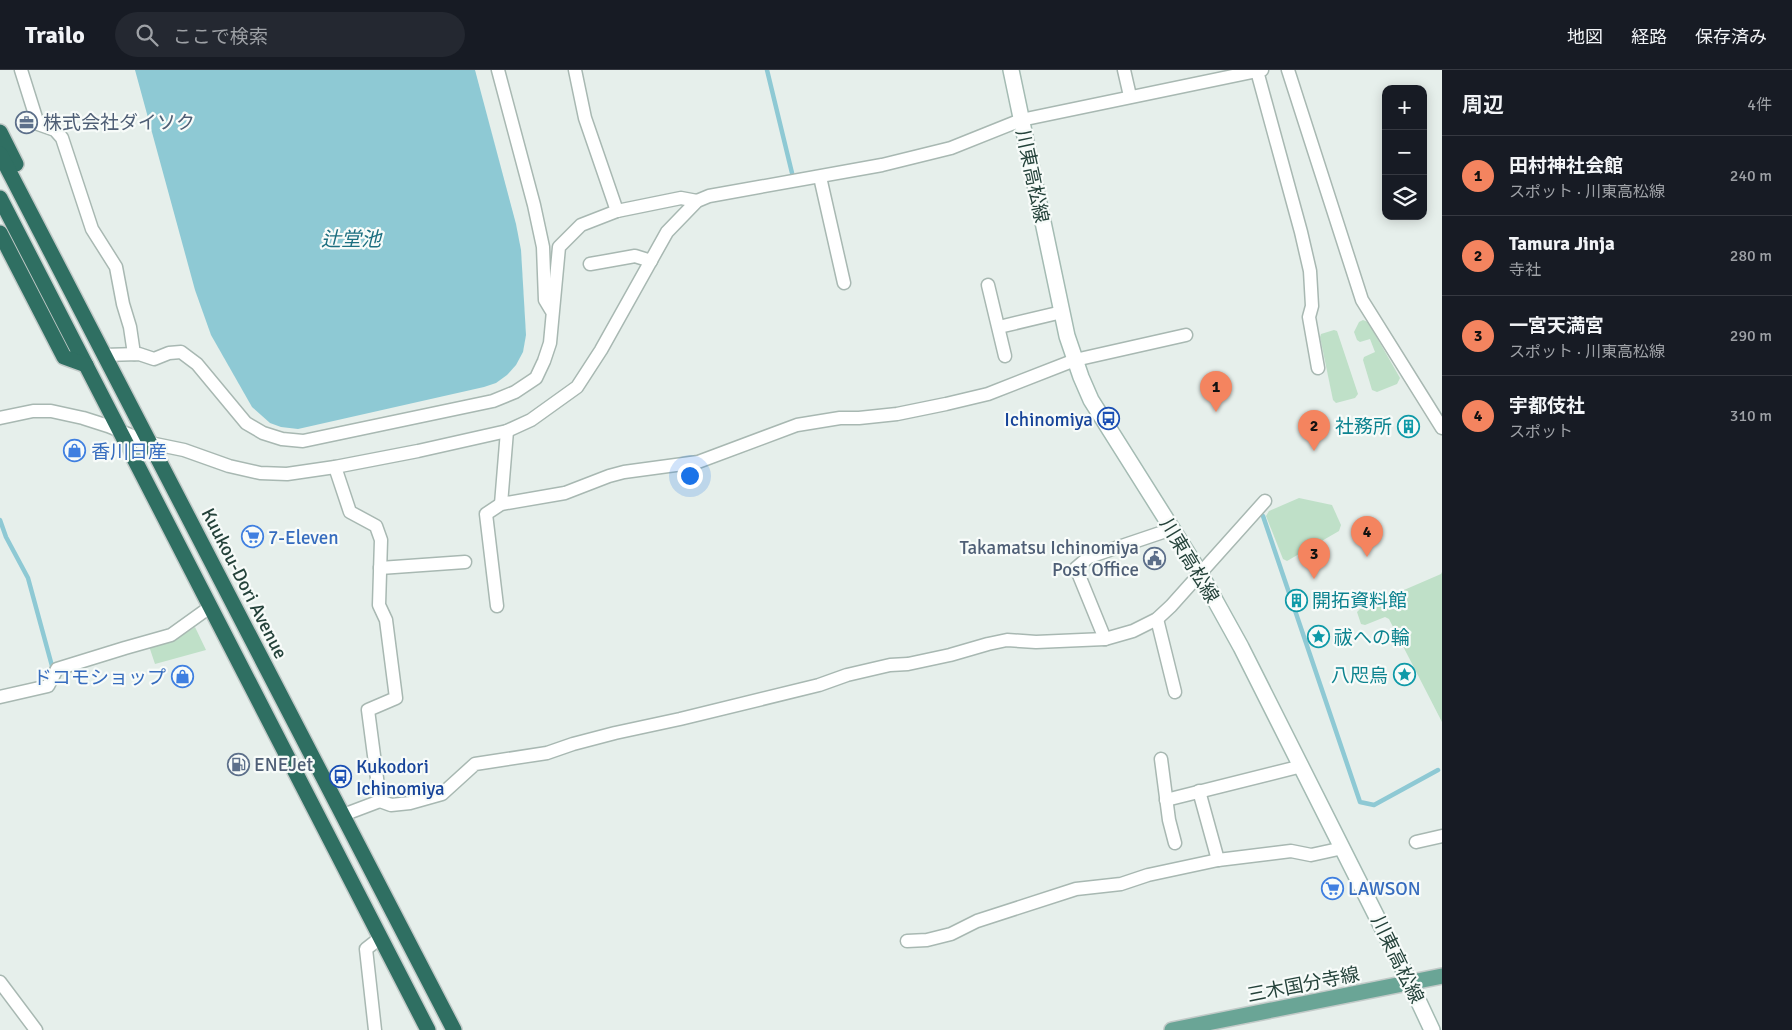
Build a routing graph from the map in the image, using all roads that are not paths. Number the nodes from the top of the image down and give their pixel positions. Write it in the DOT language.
graph roads {
  1 [pos="21,70"];
  2 [pos="498,70"];
  3 [pos="575,70"];
  4 [pos="1011,70"];
  5 [pos="1124,70"];
  6 [pos="1260,70"];
  7 [pos="1288,70"];
  8 [pos="1130,96"];
  9 [pos="1021,120"];
  10 [pos="0,132"];
  11 [pos="0,154"];
  12 [pos="820,177"];
  13 [pos="0,198"];
  14 [pos="697,201"];
  15 [pos="617,211"];
  16 [pos="0,233"];
  17 [pos="651,261"];
  18 [pos="590,264"];
  19 [pos="844,283"];
  20 [pos="988,285"];
  21 [pos="552,311"];
  22 [pos="1062,312"];
  23 [pos="999,327"];
  24 [pos="1186,335"];
  25 [pos="134,354"];
  26 [pos="104,355"];
  27 [pos="1005,356"];
  28 [pos="1075,360"];
  29 [pos="86,365"];
  30 [pos="1318,368"];
  31 [pos="0,418"];
  32 [pos="1442,428"];
  33 [pos="120,431"];
  34 [pos="507,431"];
  35 [pos="150,443"];
  36 [pos="335,467"];
  37 [pos="1265,501"];
  38 [pos="501,504"];
  39 [pos="1172,529"];
  40 [pos="464,562"];
  41 [pos="380,568"];
  42 [pos="1200,573"];
  43 [pos="497,606"];
  44 [pos="210,607"];
  45 [pos="1157,619"];
  46 [pos="1105,639"];
  47 [pos="1175,692"];
  48 [pos="0,697"];
  49 [pos="1160,759"];
  50 [pos="1302,766"];
  51 [pos="1200,791"];
  52 [pos="1166,800"];
  53 [pos="380,801"];
  54 [pos="343,815"];
  55 [pos="1442,836"];
  56 [pos="1416,842"];
  57 [pos="1175,843"];
  58 [pos="1343,848"];
  59 [pos="1218,860"];
  60 [pos="380,938"];
  61 [pos="907,941"];
  62 [pos="1442,976"];
  63 [pos="0,982"];
  64 [pos="1410,983"];
  65 [pos="36,1030"];
  66 [pos="375,1030"];
  67 [pos="428,1030"];
  68 [pos="454,1030"];
  69 [pos="1172,1030"];
  70 [pos="1432,1030"];
  1 -- 25 [label="street"];
  2 -- 21 [label="street"];
  3 -- 15 [label="street"];
  4 -- 9 [label="main road, 川東高松線"];
  5 -- 8 [label="street"];
  6 -- 8 [label="street"];
  6 -- 30 [label="street"];
  7 -- 32 [label="street"];
  8 -- 9 [label="street"];
  9 -- 12 [label="street"];
  9 -- 22 [label="main road, 川東高松線"];
  10 -- 26 [label="highway"];
  11 -- 26 [label="highway, Kuukou-Dori Avenue"];
  12 -- 14 [label="street"];
  12 -- 19 [label="street"];
  13 -- 29 [label="highway"];
  14 -- 15 [label="street"];
  14 -- 17 [label="street"];
  15 -- 21 [label="street"];
  16 -- 29 [label="highway"];
  17 -- 18 [label="street"];
  17 -- 34 [label="street"];
  20 -- 23 [label="street"];
  21 -- 25 [label="street"];
  22 -- 23 [label="street"];
  22 -- 28 [label="main road, 川東高松線"];
  23 -- 27 [label="street"];
  24 -- 28 [label="street"];
  25 -- 26 [label="street"];
  26 -- 35 [label="highway, Kuukou-Dori Avenue"];
  28 -- 38 [label="street"];
  28 -- 39 [label="main road, 川東高松線"];
  29 -- 33 [label="highway"];
  31 -- 33 [label="street"];
  33 -- 35 [label="street"];
  33 -- 44 [label="highway"];
  34 -- 36 [label="street"];
  34 -- 38 [label="street"];
  35 -- 36 [label="street"];
  35 -- 54 [label="highway, Kuukou-Dori Avenue"];
  36 -- 41 [label="street"];
  37 -- 42 [label="street"];
  38 -- 43 [label="street"];
  39 -- 42 [label="main road, 川東高松線"];
  39 -- 46 [label="street"];
  40 -- 41 [label="street"];
  41 -- 53 [label="street"];
  42 -- 45 [label="street"];
  42 -- 50 [label="main road, 川東高松線"];
  44 -- 48 [label="street"];
  44 -- 60 [label="highway"];
  45 -- 46 [label="street"];
  45 -- 47 [label="street"];
  46 -- 53 [label="street"];
  49 -- 52 [label="street"];
  50 -- 51 [label="street"];
  50 -- 58 [label="main road, 川東高松線"];
  51 -- 52 [label="street"];
  51 -- 59 [label="street"];
  52 -- 57 [label="street"];
  53 -- 54 [label="street"];
  54 -- 68 [label="highway, Kuukou-Dori Avenue"];
  55 -- 56 [label="street"];
  58 -- 59 [label="street"];
  58 -- 64 [label="main road, 川東高松線"];
  59 -- 61 [label="street"];
  60 -- 66 [label="street"];
  60 -- 67 [label="highway"];
  62 -- 64 [label="main road, 三木国分寺線"];
  63 -- 65 [label="street"];
  64 -- 69 [label="main road, 三木国分寺線"];
  64 -- 70 [label="main road, 川東高松線"];
}
